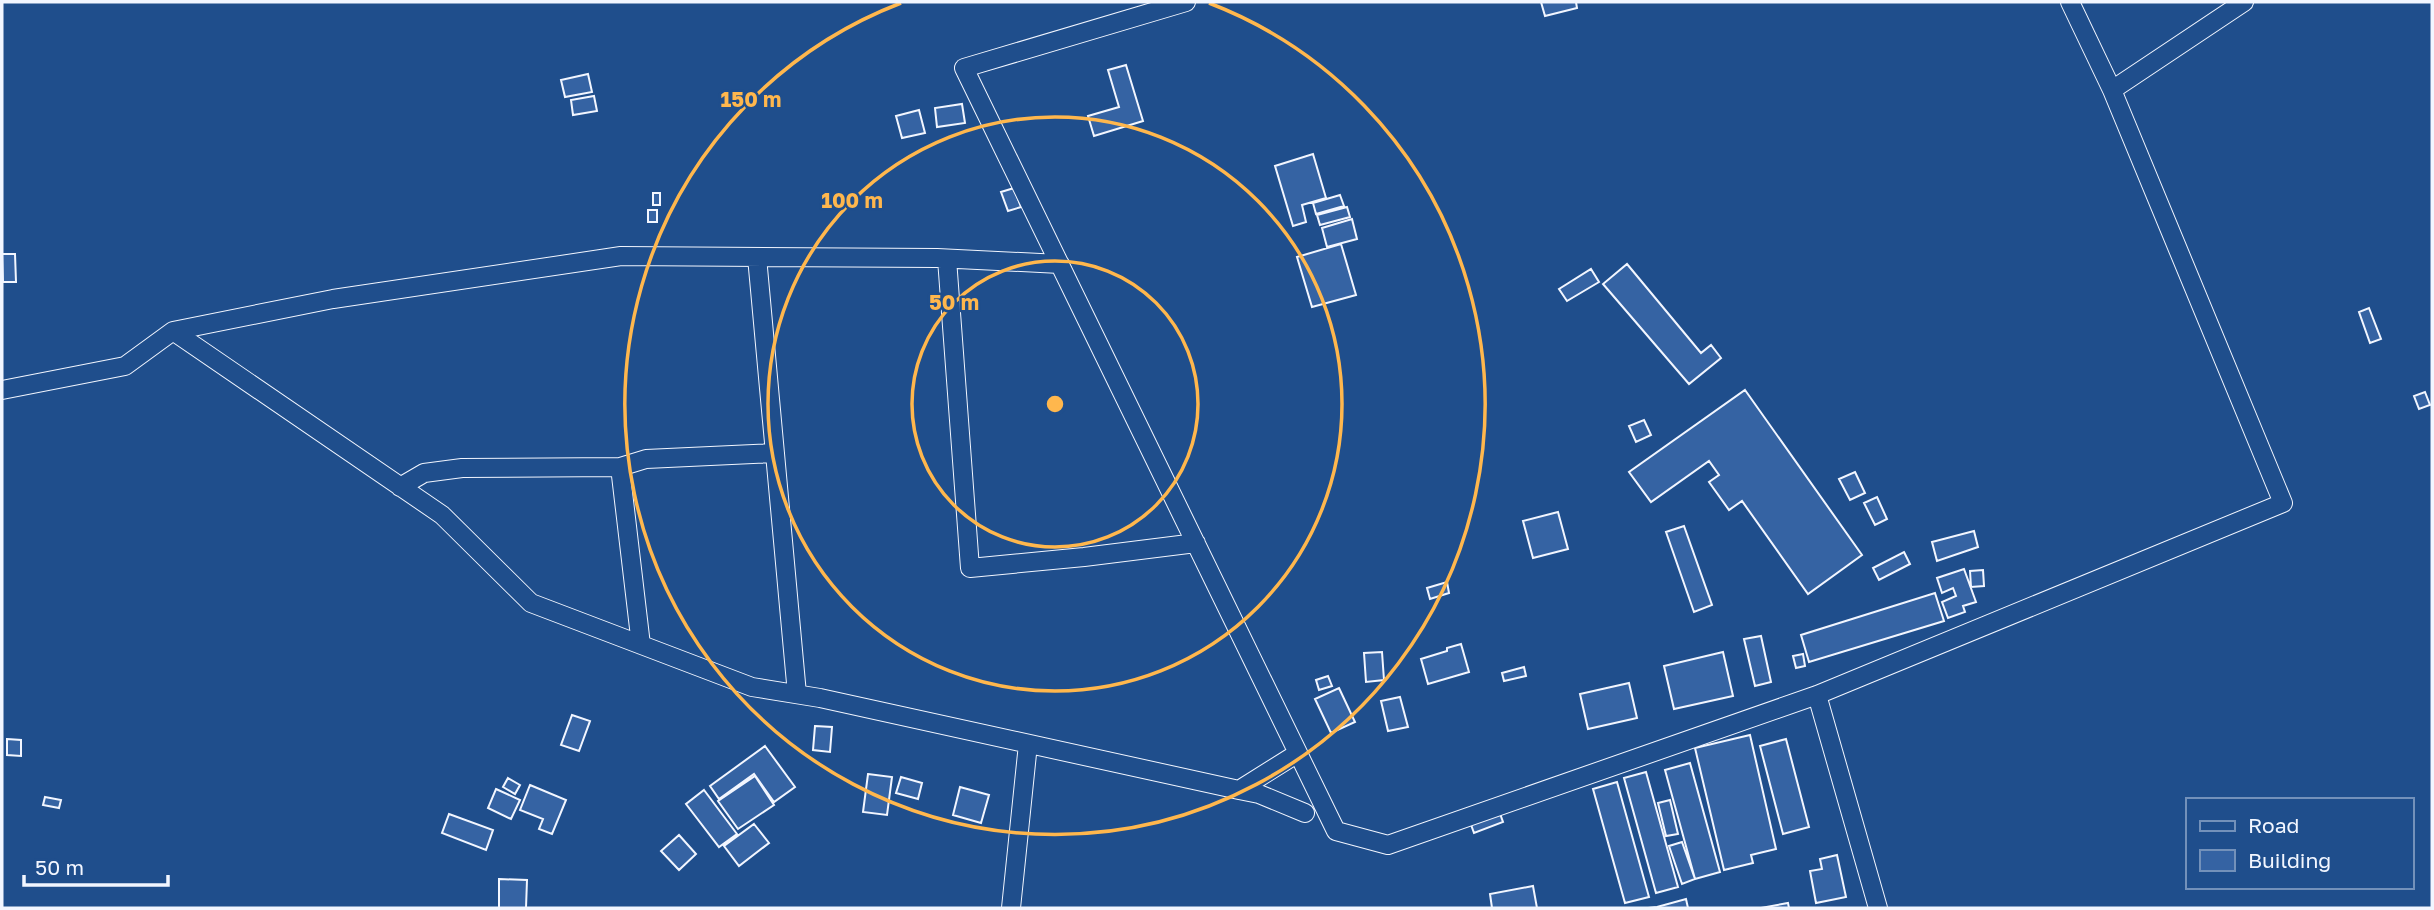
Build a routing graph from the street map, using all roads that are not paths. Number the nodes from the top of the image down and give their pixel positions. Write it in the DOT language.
graph roads {
  1 [pos="1186,2"];
  2 [pos="2070,2"];
  3 [pos="2244,2"];
  4 [pos="2112,90"];
  5 [pos="757,257"];
  6 [pos="947,259"];
  7 [pos="1060,264"];
  8 [pos="173,331"];
  9 [pos="2,390"];
  10 [pos="775,453"];
  11 [pos="620,467"];
  12 [pos="400,487"];
  13 [pos="1196,543"];
  14 [pos="641,645"];
  15 [pos="797,694"];
  16 [pos="1817,695"];
  17 [pos="1028,744"];
  18 [pos="1298,753"];
  19 [pos="1238,790"];
  20 [pos="1305,813"];
  21 [pos="1011,908"];
  22 [pos="1878,908"];
  1 -- 7 [label="street"];
  2 -- 4 [label="street"];
  3 -- 4 [label="street"];
  4 -- 16 [label="street"];
  5 -- 6 [label="street"];
  5 -- 8 [label="street"];
  5 -- 10 [label="street"];
  6 -- 7 [label="street"];
  6 -- 13 [label="street"];
  7 -- 13 [label="street"];
  8 -- 9 [label="street"];
  8 -- 12 [label="street"];
  10 -- 11 [label="street"];
  10 -- 15 [label="street"];
  11 -- 12 [label="street"];
  11 -- 14 [label="street"];
  12 -- 14 [label="street"];
  13 -- 18 [label="street"];
  14 -- 15 [label="street"];
  15 -- 17 [label="street"];
  16 -- 18 [label="street"];
  16 -- 22 [label="street"];
  17 -- 19 [label="street"];
  17 -- 21 [label="street"];
  18 -- 19 [label="street"];
  19 -- 20 [label="street"];
}
